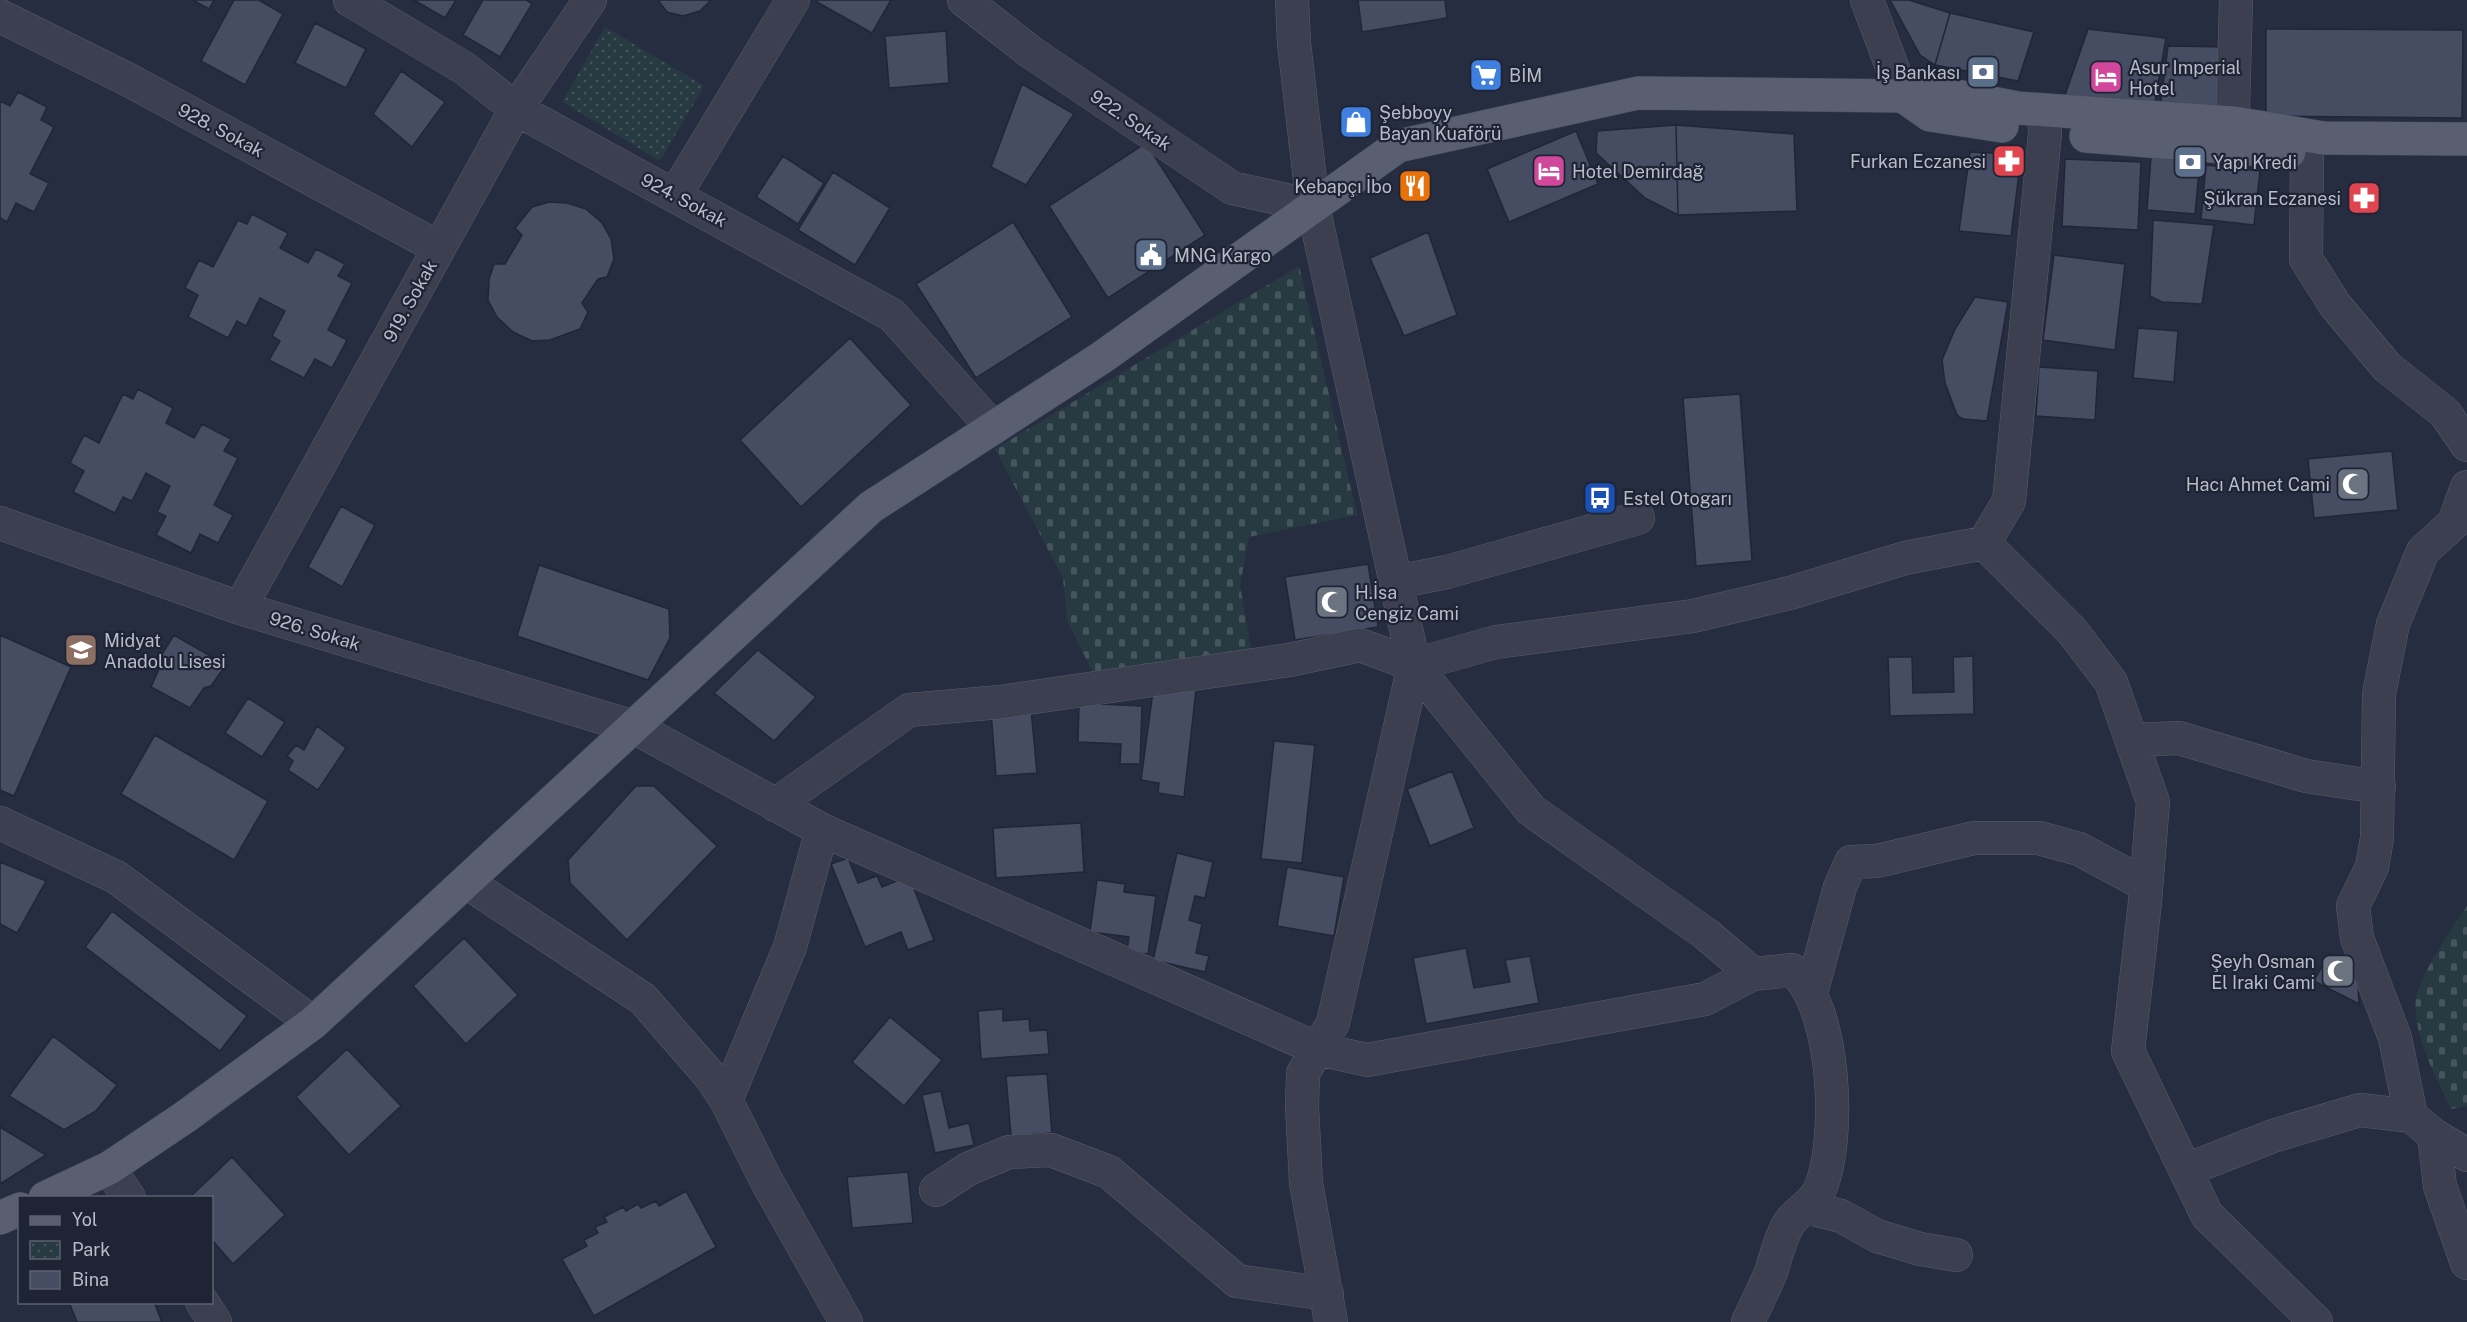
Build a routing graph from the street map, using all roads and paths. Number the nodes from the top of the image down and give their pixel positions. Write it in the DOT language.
graph roads {
  1 [pos="350,0"];
  2 [pos="590,0"];
  3 [pos="793,0"];
  4 [pos="964,0"];
  5 [pos="1292,0"];
  6 [pos="1867,0"];
  7 [pos="2236,0"];
  8 [pos="0,16"];
  9 [pos="1903,96"];
  10 [pos="516,109"];
  11 [pos="2045,122"];
  12 [pos="2233,135"];
  13 [pos="2467,139"];
  14 [pos="2307,153"];
  15 [pos="2467,161"];
  16 [pos="675,195"];
  17 [pos="1313,206"];
  18 [pos="439,248"];
  19 [pos="993,428"];
  20 [pos="2467,445"];
  21 [pos="2467,487"];
  22 [pos="1638,518"];
  23 [pos="0,523"];
  24 [pos="1984,543"];
  25 [pos="1396,582"];
  26 [pos="240,608"];
  27 [pos="1414,665"];
  28 [pos="634,727"];
  29 [pos="2132,740"];
  30 [pos="2379,787"];
  31 [pos="775,805"];
  32 [pos="0,824"];
  33 [pos="822,830"];
  34 [pos="468,882"];
  35 [pos="2146,885"];
  36 [pos="1753,974"];
  37 [pos="1811,993"];
  38 [pos="314,1023"];
  39 [pos="1318,1049"];
  40 [pos="726,1100"];
  41 [pos="2423,1125"];
  42 [pos="2467,1155"];
  43 [pos="109,1168"];
  44 [pos="2186,1170"];
  45 [pos="936,1190"];
  46 [pos="47,1196"];
  47 [pos="128,1196"];
  48 [pos="1805,1207"];
  49 [pos="18,1210"];
  50 [pos="0,1218"];
  51 [pos="1956,1255"];
  52 [pos="2467,1263"];
  53 [pos="203,1304"];
  54 [pos="1329,1308"];
  55 [pos="215,1322"];
  56 [pos="846,1322"];
  57 [pos="1748,1322"];
  58 [pos="2316,1322"];
  1 -- 10 [label="street, 924. Sokak"];
  2 -- 10 [label="street, 919. Sokak"];
  3 -- 16 [label="street"];
  4 -- 17 [label="street, 922. Sokak"];
  5 -- 17 [label="street"];
  6 -- 9 [label="street"];
  7 -- 12 [label="street"];
  8 -- 18 [label="street, 928. Sokak"];
  9 -- 11 [label="main road"];
  9 -- 17 [label="main road"];
  10 -- 16 [label="street, 924. Sokak"];
  10 -- 18 [label="street, 919. Sokak"];
  11 -- 12 [label="main road"];
  11 -- 24 [label="street"];
  12 -- 13 [label="main road"];
  12 -- 14 [label="main road"];
  14 -- 15 [label="main road"];
  14 -- 20 [label="street"];
  16 -- 19 [label="street, 924. Sokak"];
  17 -- 19 [label="main road"];
  17 -- 25 [label="street"];
  18 -- 26 [label="street, 919. Sokak"];
  19 -- 28 [label="main road"];
  21 -- 30 [label="street"];
  22 -- 25 [label="street"];
  23 -- 26 [label="street, 926. Sokak"];
  24 -- 27 [label="street"];
  24 -- 29 [label="street"];
  25 -- 27 [label="street"];
  26 -- 28 [label="street, 926. Sokak"];
  27 -- 31 [label="street"];
  27 -- 36 [label="street"];
  27 -- 39 [label="street"];
  28 -- 31 [label="street, 926. Sokak"];
  28 -- 34 [label="main road"];
  29 -- 30 [label="street"];
  29 -- 35 [label="street"];
  30 -- 41 [label="street"];
  31 -- 33 [label="street, 926. Sokak"];
  32 -- 38 [label="street"];
  33 -- 39 [label="street, 926. Sokak"];
  33 -- 40 [label="street"];
  34 -- 38 [label="main road"];
  34 -- 40 [label="street"];
  35 -- 37 [label="street"];
  35 -- 44 [label="street"];
  36 -- 37 [label="street"];
  36 -- 39 [label="street, 926. Sokak"];
  37 -- 48 [label="street"];
  38 -- 43 [label="main road"];
  39 -- 54 [label="street"];
  40 -- 56 [label="street"];
  41 -- 42 [label="street"];
  41 -- 44 [label="street"];
  41 -- 52 [label="street"];
  43 -- 46 [label="main road"];
  43 -- 47 [label="street"];
  44 -- 58 [label="street"];
  45 -- 54 [label="street"];
  48 -- 51 [label="street"];
  48 -- 57 [label="street"];
  49 -- 50 [label="main road"];
  53 -- 55 [label="street"];
}
